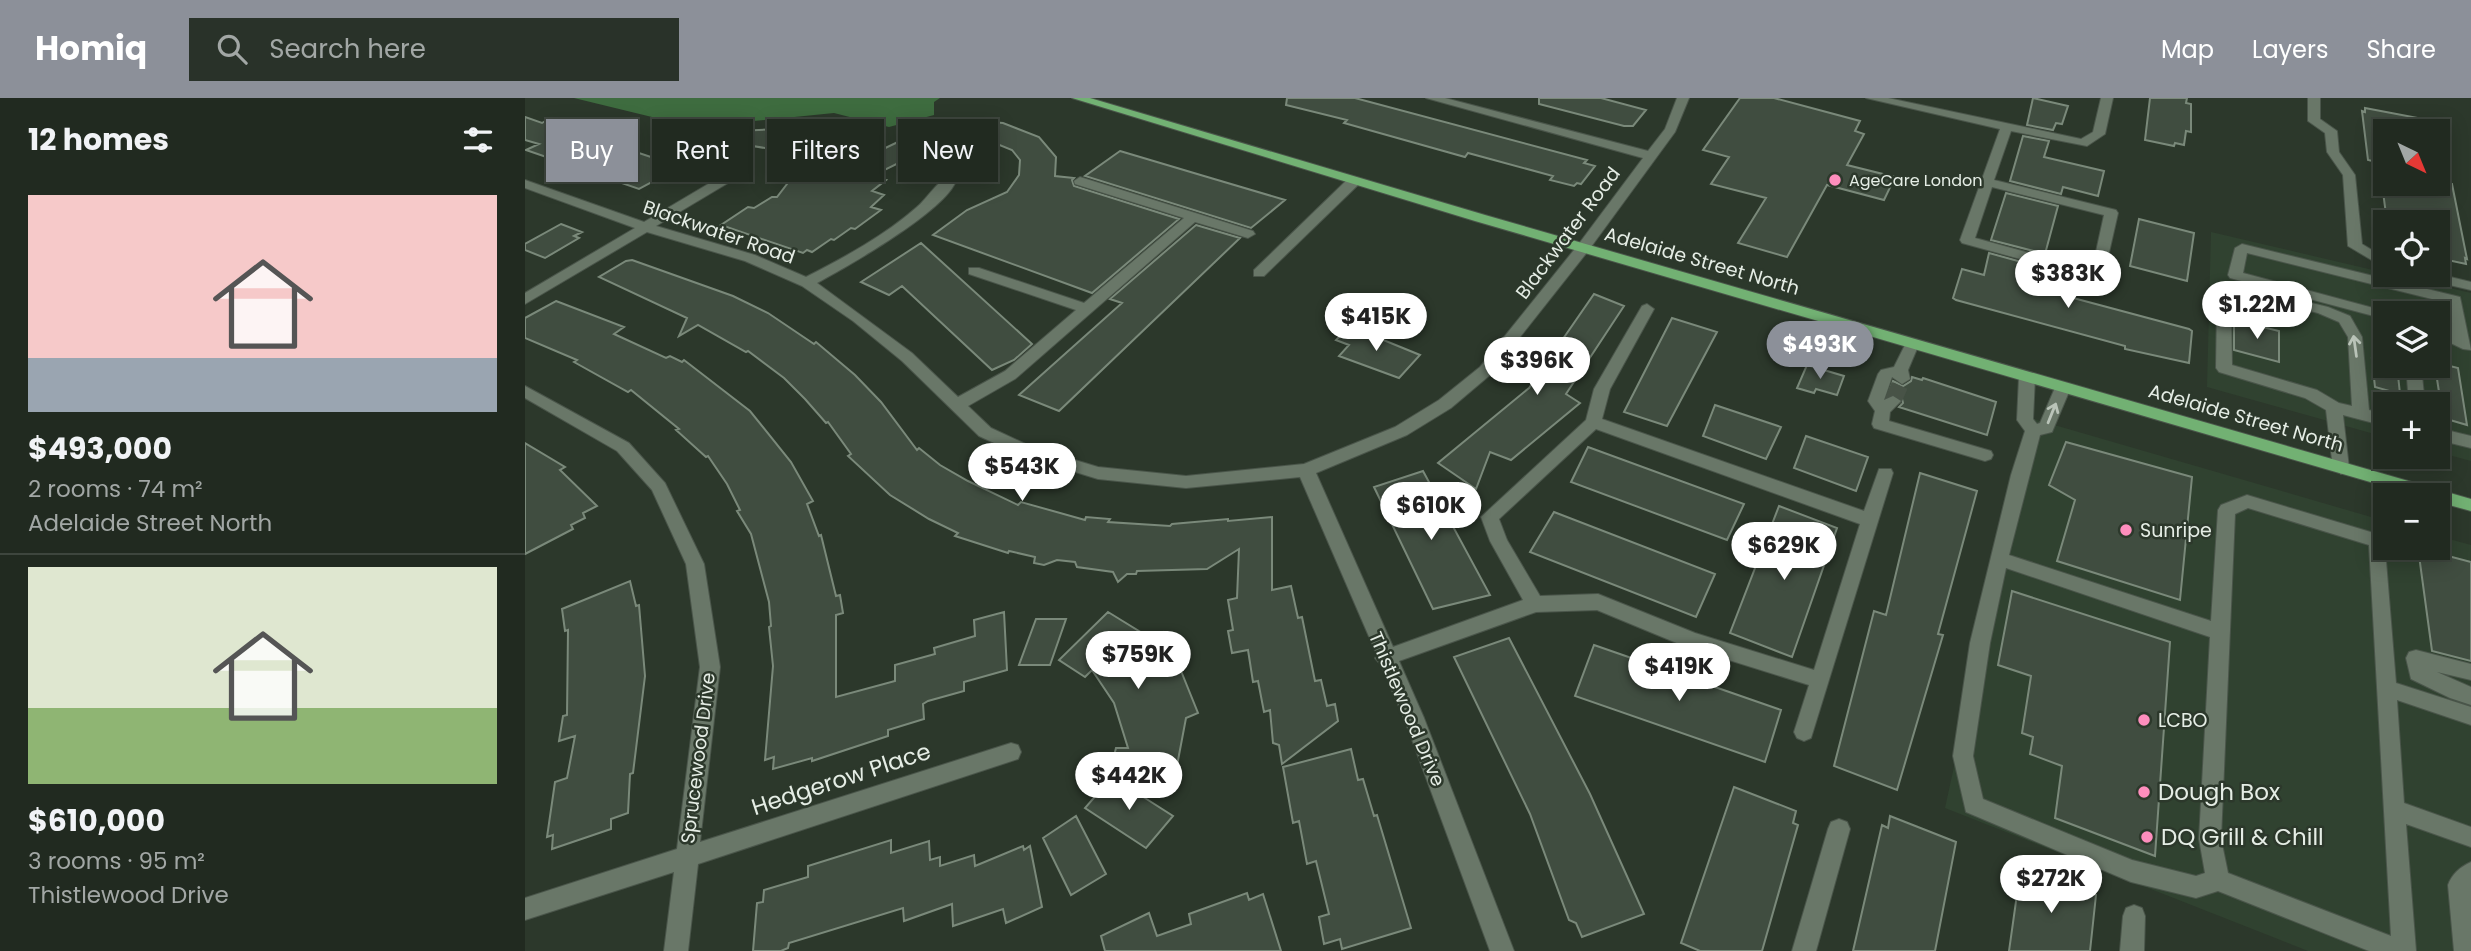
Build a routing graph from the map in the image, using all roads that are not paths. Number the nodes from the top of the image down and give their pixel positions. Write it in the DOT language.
graph roads {
  1 [pos="1078,98"];
  2 [pos="1432,98"];
  3 [pos="1683,98"];
  4 [pos="1872,98"];
  5 [pos="2107,98"];
  6 [pos="2314,98"];
  7 [pos="1892,100"];
  8 [pos="2006,128"];
  9 [pos="1651,156"];
  10 [pos="1080,181"];
  11 [pos="1354,181"];
  12 [pos="721,182"];
  13 [pos="949,182"];
  14 [pos="1988,182"];
  15 [pos="525,184"];
  16 [pos="1193,217"];
  17 [pos="645,228"];
  18 [pos="1248,234"];
  19 [pos="1583,248"];
  20 [pos="2373,257"];
  21 [pos="974,271"];
  22 [pos="1259,273"];
  23 [pos="2450,281"];
  24 [pos="807,282"];
  25 [pos="2471,286"];
  26 [pos="525,299"];
  27 [pos="1086,309"];
  28 [pos="1647,309"];
  29 [pos="2373,311"];
  30 [pos="2450,337"];
  31 [pos="1912,344"];
  32 [pos="2466,345"];
  33 [pos="2027,377"];
  34 [pos="2063,387"];
  35 [pos="525,391"];
  36 [pos="957,405"];
  37 [pos="2334,407"];
  38 [pos="2361,414"];
  39 [pos="2373,417"];
  40 [pos="1593,422"];
  41 [pos="2033,430"];
  42 [pos="2450,437"];
  43 [pos="2471,442"];
  44 [pos="1985,455"];
  45 [pos="2341,468"];
  46 [pos="1306,470"];
  47 [pos="1885,473"];
  48 [pos="2392,483"];
  49 [pos="2450,499"];
  50 [pos="2471,505"];
  51 [pos="1870,520"];
  52 [pos="2000,559"];
  53 [pos="1535,604"];
  54 [pos="2219,632"];
  55 [pos="1385,658"];
  56 [pos="2471,672"];
  57 [pos="2431,677"];
  58 [pos="1820,680"];
  59 [pos="2471,684"];
  60 [pos="2386,688"];
  61 [pos="2471,696"];
  62 [pos="2471,716"];
  63 [pos="1804,732"];
  64 [pos="1011,752"];
  65 [pos="2394,810"];
  66 [pos="1839,829"];
  67 [pos="2471,836"];
  68 [pos="686,855"];
  69 [pos="2471,873"];
  70 [pos="2218,880"];
  71 [pos="525,909"];
  72 [pos="2134,916"];
  73 [pos="676,951"];
  74 [pos="1502,951"];
  75 [pos="1804,951"];
  76 [pos="2132,951"];
  77 [pos="2401,951"];
  78 [pos="2466,951"];
  1 -- 11 [label="main road, Adelaide Street North"];
  2 -- 9 [label="street"];
  3 -- 9 [label="street, Blackwater Road"];
  4 -- 7 [label="street"];
  5 -- 8 [label="street"];
  6 -- 20 [label="street"];
  7 -- 8 [label="street"];
  8 -- 14 [label="street"];
  9 -- 19 [label="street, Blackwater Road"];
  10 -- 16 [label="street"];
  11 -- 19 [label="main road, Adelaide Street North"];
  11 -- 22 [label="street"];
  12 -- 17 [label="street"];
  13 -- 24 [label="street"];
  14 -- 14 [label="street"];
  15 -- 17 [label="street, Blackwater Road"];
  16 -- 18 [label="street"];
  16 -- 27 [label="street"];
  17 -- 24 [label="street, Blackwater Road"];
  17 -- 26 [label="street"];
  19 -- 31 [label="main road, Adelaide Street North"];
  19 -- 46 [label="street, Blackwater Road"];
  21 -- 27 [label="street"];
  23 -- 25 [label="street"];
  24 -- 36 [label="street, Blackwater Road"];
  27 -- 36 [label="street"];
  28 -- 40 [label="street"];
  29 -- 32 [label="street"];
  30 -- 32 [label="street"];
  31 -- 33 [label="main road, Adelaide Street North"];
  31 -- 44 [label="street"];
  33 -- 34 [label="main road, Adelaide Street North"];
  33 -- 41 [label="street"];
  41 -- 34 [label="street, one-way"];
  34 -- 45 [label="main road, Adelaide Street North"];
  35 -- 68 [label="street, Sprucewood Drive"];
  36 -- 46 [label="street, Blackwater Road"];
  37 -- 38 [label="street"];
  38 -- 37 [label="street, one-way"];
  37 -- 45 [label="street"];
  38 -- 39 [label="street"];
  40 -- 51 [label="street"];
  40 -- 53 [label="street"];
  41 -- 52 [label="street"];
  42 -- 43 [label="street"];
  45 -- 48 [label="main road, Adelaide Street North"];
  46 -- 55 [label="street, Thistlewood Drive"];
  47 -- 51 [label="street"];
  49 -- 50 [label="main road, Adelaide Street North"];
  51 -- 58 [label="street"];
  52 -- 54 [label="street"];
  52 -- 70 [label="street"];
  53 -- 55 [label="street"];
  53 -- 58 [label="street"];
  54 -- 60 [label="street"];
  54 -- 70 [label="street"];
  55 -- 74 [label="street, Thistlewood Drive"];
  56 -- 57 [label="street"];
  57 -- 59 [label="street"];
  57 -- 61 [label="street"];
  58 -- 63 [label="street"];
  60 -- 62 [label="street"];
  60 -- 65 [label="street"];
  64 -- 68 [label="street, Hedgerow Place"];
  65 -- 67 [label="street"];
  65 -- 77 [label="street"];
  66 -- 75 [label="street"];
  68 -- 71 [label="street, Hedgerow Place"];
  68 -- 73 [label="street, Sprucewood Drive"];
  69 -- 78 [label="street"];
  70 -- 77 [label="street"];
  72 -- 76 [label="street"];
}
